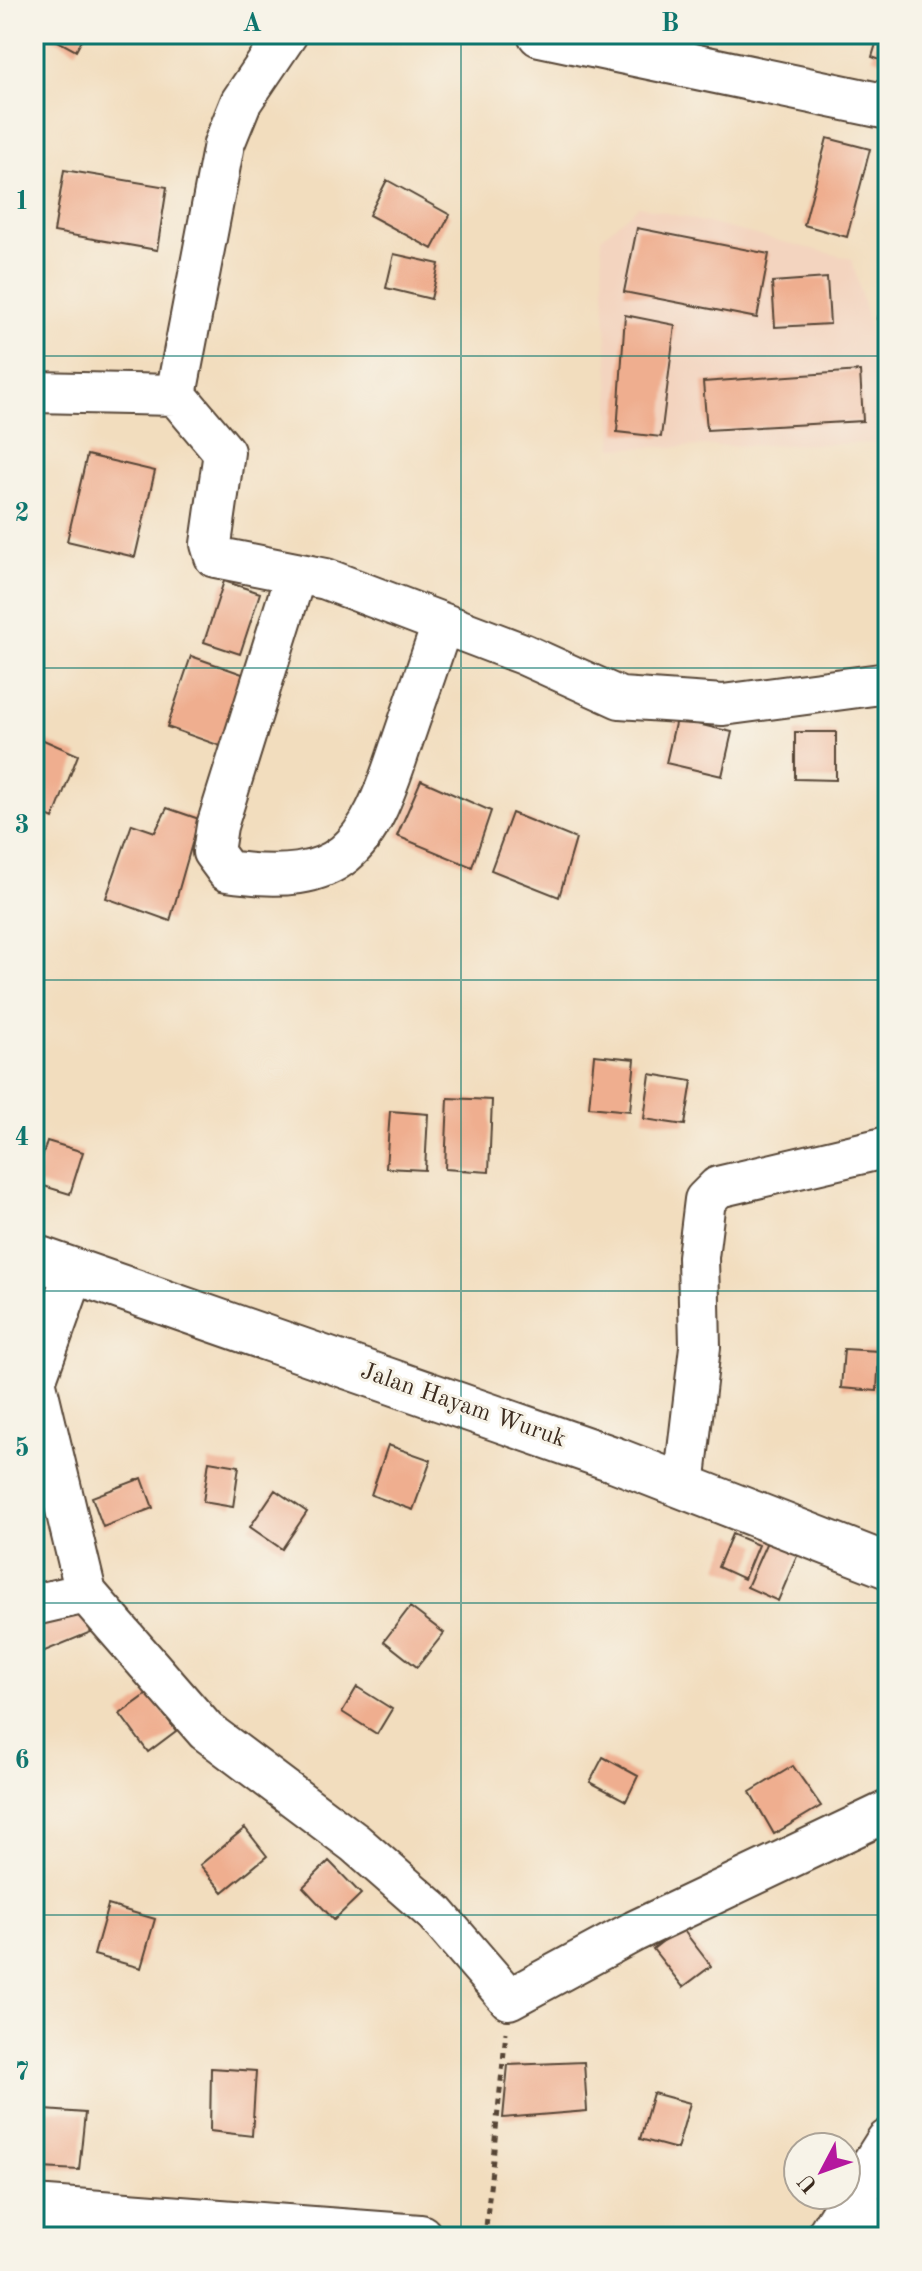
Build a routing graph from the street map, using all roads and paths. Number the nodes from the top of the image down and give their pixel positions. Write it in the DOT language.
graph roads {
  1 [pos="287,34"];
  2 [pos="540,34"];
  3 [pos="679,47"];
  4 [pos="888,107"];
  5 [pos="34,392"];
  6 [pos="176,395"];
  7 [pos="296,573"];
  8 [pos="442,625"];
  9 [pos="888,683"];
  10 [pos="888,1147"];
  11 [pos="54,1264"];
  12 [pos="35,1376"];
  13 [pos="684,1486"];
  14 [pos="888,1566"];
  15 [pos="86,1593"];
  16 [pos="34,1605"];
  17 [pos="888,1811"];
  18 [pos="509,1999"];
  19 [pos="888,2142"];
  20 [pos="862,2186"];
  21 [pos="34,2208"];
  22 [pos="862,2208"];
  23 [pos="846,2211"];
  24 [pos="100,2225"];
  25 [pos="230,2230"];
  26 [pos="420,2237"];
  27 [pos="485,2237"];
  28 [pos="828,2237"];
  29 [pos="873,2237"];
  1 -- 6 [label="street"];
  2 -- 3 [label="street"];
  3 -- 4 [label="street"];
  5 -- 6 [label="street"];
  6 -- 7 [label="street"];
  7 -- 8 [label="street"];
  7 -- 8 [label="street"];
  8 -- 9 [label="street"];
  10 -- 13 [label="street"];
  11 -- 12 [label="street"];
  11 -- 13 [label="street, Jalan Hayam Wuruk"];
  12 -- 15 [label="street"];
  13 -- 14 [label="street, Jalan Hayam Wuruk"];
  15 -- 16 [label="street"];
  15 -- 18 [label="street"];
  17 -- 18 [label="street"];
  18 -- 27 [label="path"];
  19 -- 20 [label="street"];
  21 -- 24 [label="street"];
  22 -- 29 [label="street"];
  23 -- 28 [label="street"];
  24 -- 25 [label="street"];
  25 -- 26 [label="street"];
}
